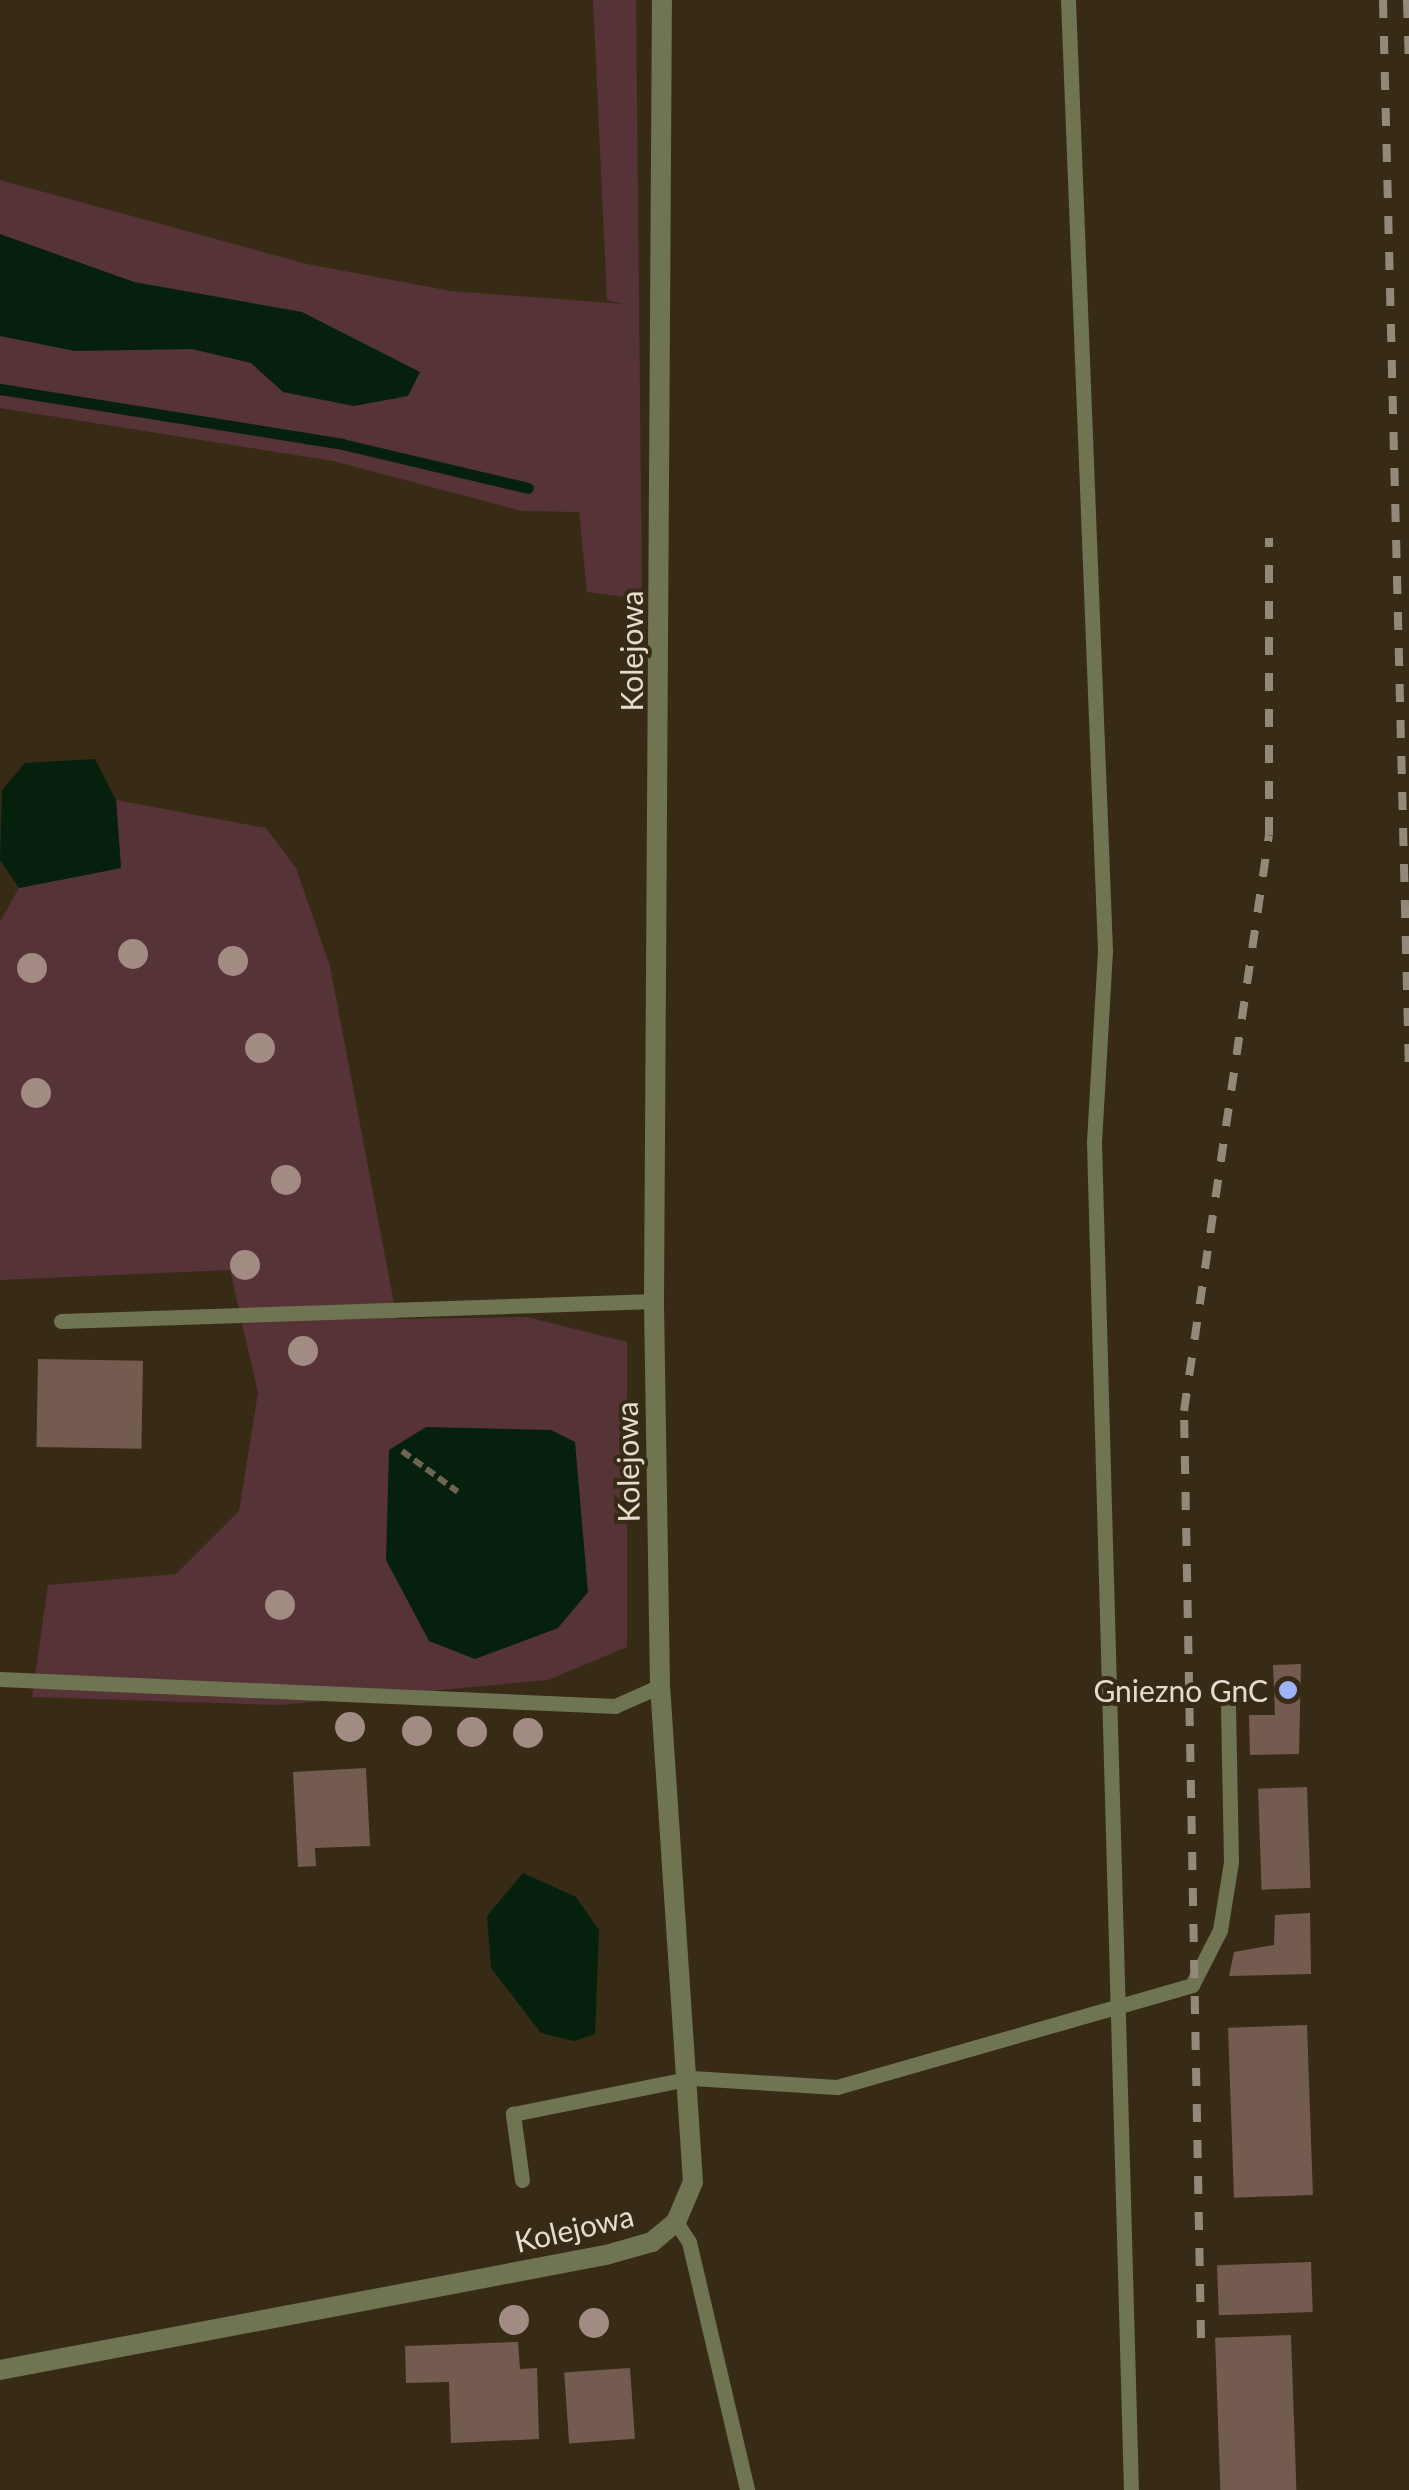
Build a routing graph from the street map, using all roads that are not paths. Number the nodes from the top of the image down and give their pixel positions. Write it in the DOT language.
graph roads {
  1 [pos="662,0"];
  2 [pos="1068,0"];
  3 [pos="654,1301"];
  4 [pos="61,1321"];
  5 [pos="0,1679"];
  6 [pos="660,1686"];
  7 [pos="1228,1705"];
  8 [pos="1120,2000"];
  9 [pos="692,2078"];
  10 [pos="522,2180"];
  11 [pos="676,2222"];
  12 [pos="0,2370"];
  13 [pos="747,2490"];
  14 [pos="1131,2490"];
  1 -- 3 [label="street, Kolejowa"];
  2 -- 8 [label="lane"];
  3 -- 4 [label="lane"];
  3 -- 6 [label="street, Kolejowa"];
  5 -- 6 [label="lane"];
  6 -- 9 [label="street, Kolejowa"];
  7 -- 8 [label="lane"];
  8 -- 9 [label="lane"];
  8 -- 14 [label="lane"];
  9 -- 10 [label="lane"];
  9 -- 11 [label="street, Kolejowa"];
  11 -- 12 [label="street, Kolejowa"];
  11 -- 13 [label="lane"];
}
